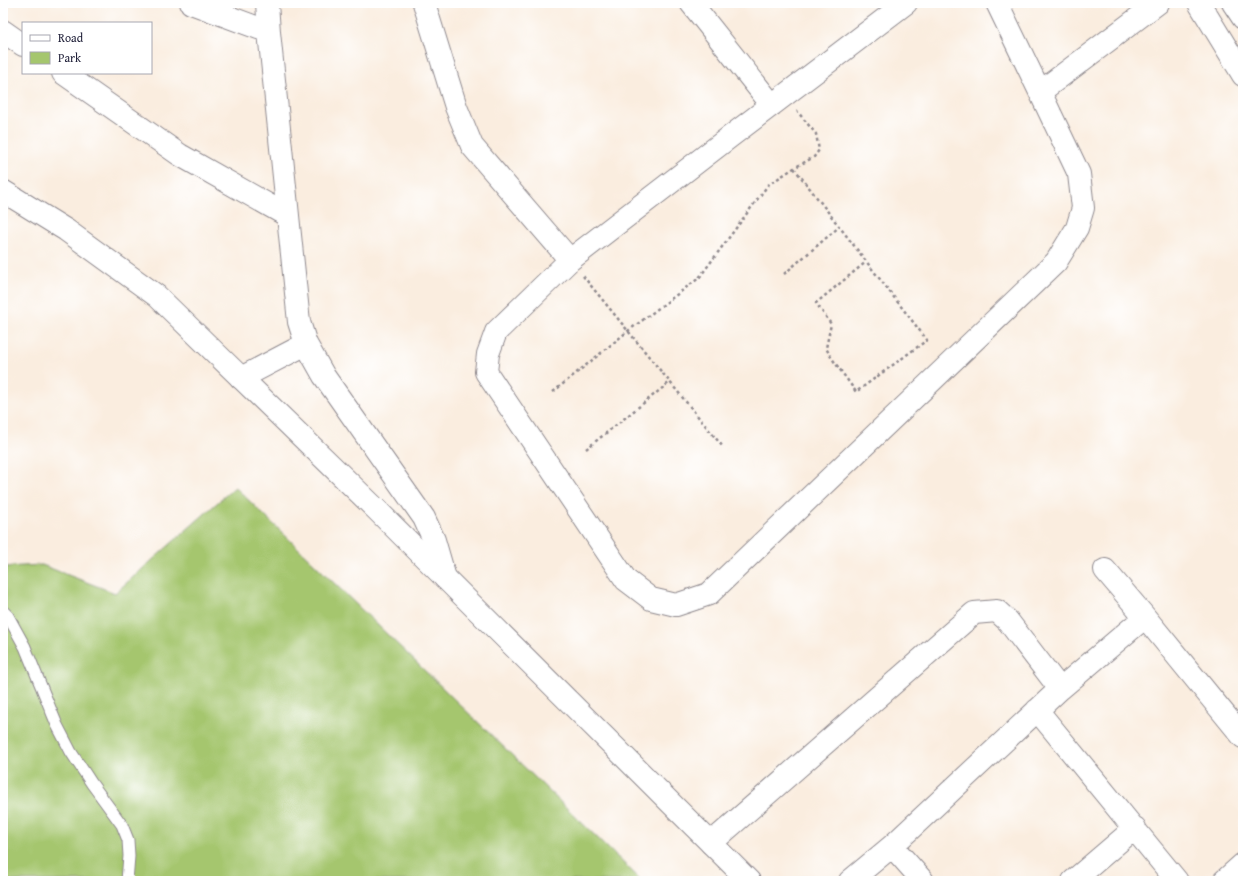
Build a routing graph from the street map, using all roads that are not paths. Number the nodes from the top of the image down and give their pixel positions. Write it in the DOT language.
graph roads {
  1 [pos="191,3"];
  2 [pos="267,3"];
  3 [pos="424,3"];
  4 [pos="691,3"];
  5 [pos="906,3"];
  6 [pos="997,3"];
  7 [pos="1158,3"];
  8 [pos="1199,3"];
  9 [pos="1233,3"];
  10 [pos="1243,18"];
  11 [pos="3,31"];
  12 [pos="269,32"];
  13 [pos="22,44"];
  14 [pos="64,74"];
  15 [pos="1243,75"];
  16 [pos="1040,92"];
  17 [pos="778,100"];
  18 [pos="3,190"];
  19 [pos="288,216"];
  20 [pos="570,260"];
  21 [pos="306,344"];
  22 [pos="241,378"];
  23 [pos="1105,570"];
  24 [pos="445,578"];
  25 [pos="3,611"];
  26 [pos="1146,617"];
  27 [pos="1060,689"];
  28 [pos="1038,710"];
  29 [pos="1243,737"];
  30 [pos="1134,828"];
  31 [pos="711,844"];
  32 [pos="892,846"];
  33 [pos="1243,864"];
  34 [pos="127,881"];
  35 [pos="749,881"];
  36 [pos="850,881"];
  37 [pos="923,881"];
  38 [pos="1073,881"];
  39 [pos="1177,881"];
  40 [pos="1224,881"];
  1 -- 12 [label="street"];
  2 -- 12 [label="street"];
  3 -- 20 [label="street"];
  4 -- 17 [label="street"];
  5 -- 17 [label="street"];
  6 -- 16 [label="street"];
  7 -- 16 [label="street"];
  8 -- 15 [label="street"];
  9 -- 10 [label="street"];
  11 -- 13 [label="street"];
  12 -- 19 [label="street"];
  14 -- 19 [label="street"];
  16 -- 20 [label="street"];
  17 -- 20 [label="street"];
  18 -- 22 [label="street"];
  19 -- 21 [label="street"];
  21 -- 22 [label="street"];
  21 -- 24 [label="street"];
  22 -- 24 [label="street"];
  23 -- 26 [label="street"];
  24 -- 31 [label="street"];
  25 -- 34 [label="lane"];
  26 -- 27 [label="street"];
  26 -- 29 [label="street"];
  27 -- 28 [label="street"];
  27 -- 31 [label="street"];
  28 -- 30 [label="street"];
  28 -- 32 [label="street"];
  30 -- 38 [label="street"];
  30 -- 39 [label="street"];
  31 -- 35 [label="street"];
  32 -- 36 [label="street"];
  32 -- 37 [label="street"];
  33 -- 40 [label="street"];
}
